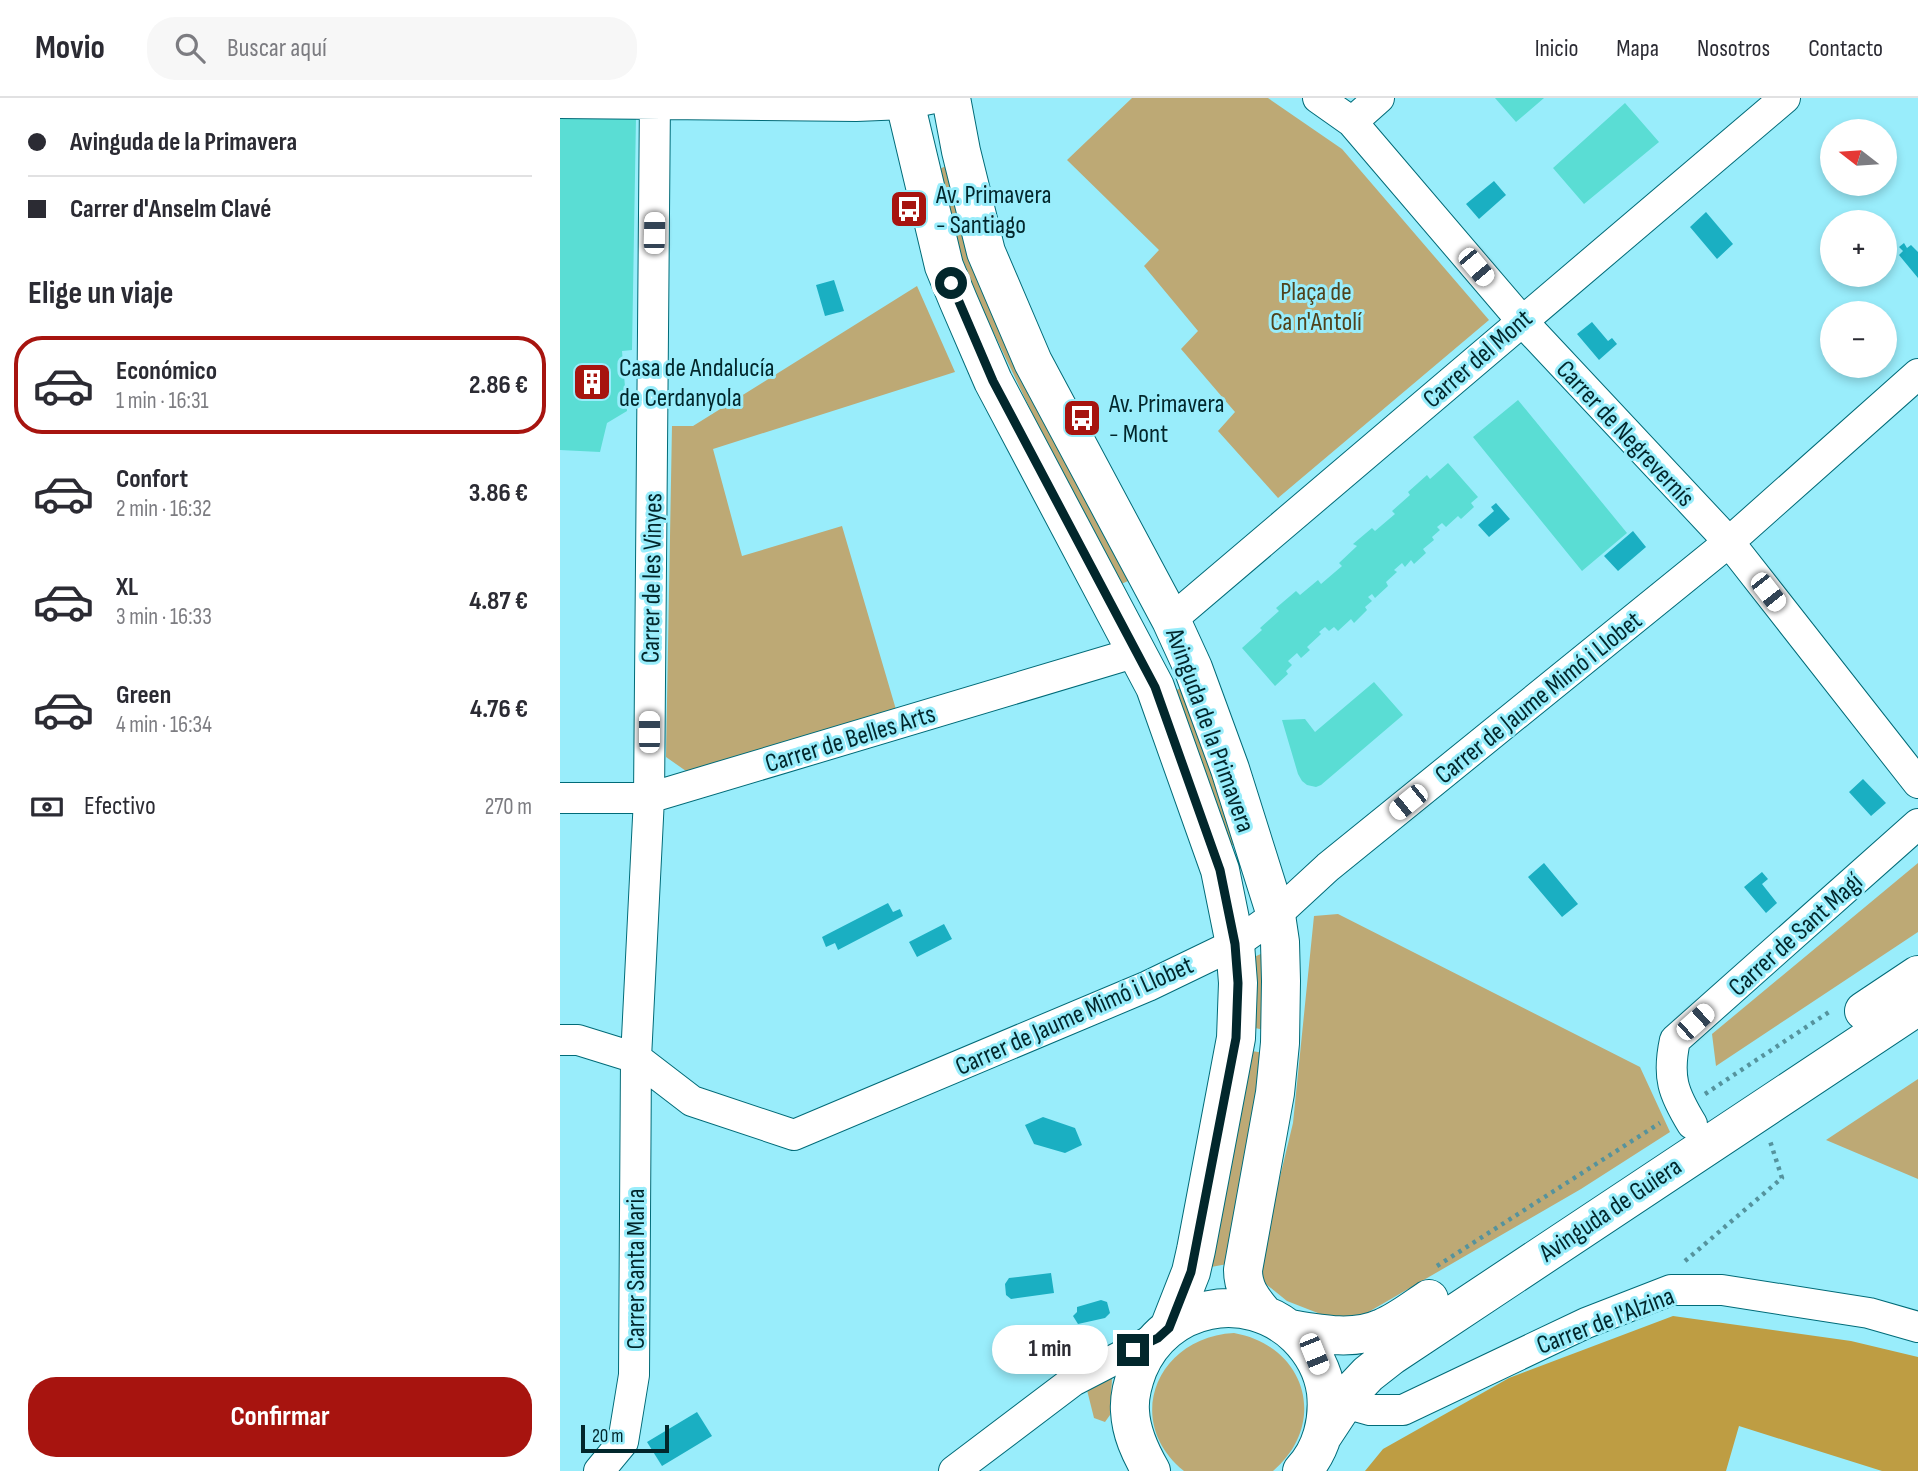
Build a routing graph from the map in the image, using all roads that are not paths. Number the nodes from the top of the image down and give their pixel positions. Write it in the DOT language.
graph roads {
  1 [pos="951,98"];
  2 [pos="1318,98"];
  3 [pos="1379,98"];
  4 [pos="1785,98"];
  5 [pos="914,100"];
  6 [pos="655,102"];
  7 [pos="560,103"];
  8 [pos="1352,122"];
  9 [pos="1522,321"];
  10 [pos="1918,374"];
  11 [pos="1729,542"];
  12 [pos="1171,620"];
  13 [pos="1137,652"];
  14 [pos="1918,783"];
  15 [pos="649,798"];
  16 [pos="560,799"];
  17 [pos="1918,824"];
  18 [pos="1276,915"];
  19 [pos="1235,944"];
  20 [pos="1918,975"];
  21 [pos="1918,1006"];
  22 [pos="560,1040"];
  23 [pos="636,1058"];
  24 [pos="1688,1116"];
  25 [pos="1276,1321"];
  26 [pos="1918,1327"];
  27 [pos="1163,1333"];
  28 [pos="1345,1403"];
  29 [pos="1323,1435"];
  30 [pos="1145,1465"];
  31 [pos="599,1471"];
  32 [pos="954,1471"];
  33 [pos="1302,1471"];
  1 -- 12 [label="street, Avinguda de la Primavera"];
  2 -- 8 [label="street, Carrer de Negrevernís"];
  3 -- 8 [label="street"];
  4 -- 9 [label="street, Carrer del Mont"];
  5 -- 6 [label="street"];
  5 -- 13 [label="street, Avinguda de la Primavera"];
  6 -- 7 [label="street"];
  6 -- 15 [label="street, Carrer de les Vinyes"];
  8 -- 9 [label="street, Carrer de Negrevernís"];
  9 -- 11 [label="street, Carrer de Negrevernís"];
  9 -- 12 [label="street, Carrer del Mont"];
  10 -- 11 [label="street, Carrer de Jaume Mimó i Llobet"];
  11 -- 14 [label="street, Carrer de Negrevernís"];
  11 -- 18 [label="street, Carrer de Jaume Mimó i Llobet"];
  12 -- 18 [label="street, Avinguda de la Primavera"];
  13 -- 15 [label="street, Carrer de Belles Arts"];
  13 -- 19 [label="street, Avinguda de la Primavera"];
  15 -- 16 [label="street, Carrer de Belles Arts"];
  15 -- 23 [label="street, Carrer de les Vinyes"];
  17 -- 24 [label="street, Carrer de Sant Magí"];
  18 -- 19 [label="street, Carrer de Jaume Mimó i Llobet"];
  18 -- 25 [label="street, Avinguda de la Primavera"];
  19 -- 23 [label="street, Carrer de Jaume Mimó i Llobet"];
  19 -- 27 [label="street, Avinguda de la Primavera"];
  20 -- 24 [label="street, Avinguda de Guiera"];
  21 -- 28 [label="street, Avinguda de Guiera"];
  22 -- 23 [label="street, Carrer de Jaume Mimó i Llobet"];
  23 -- 31 [label="street, Carrer Santa Maria"];
  24 -- 25 [label="street, Avinguda de Guiera"];
  25 -- 27 [label="street, Avinguda de Guiera"];
  25 -- 29 [label="street, Avinguda de la Primavera"];
  26 -- 28 [label="street, Carrer de l'Alzina"];
  27 -- 30 [label="street, Avinguda de la Primavera"];
  27 -- 32 [label="street"];
  28 -- 29 [label="street, Avinguda de Guiera"];
  29 -- 33 [label="street, Avinguda de Guiera"];
}
